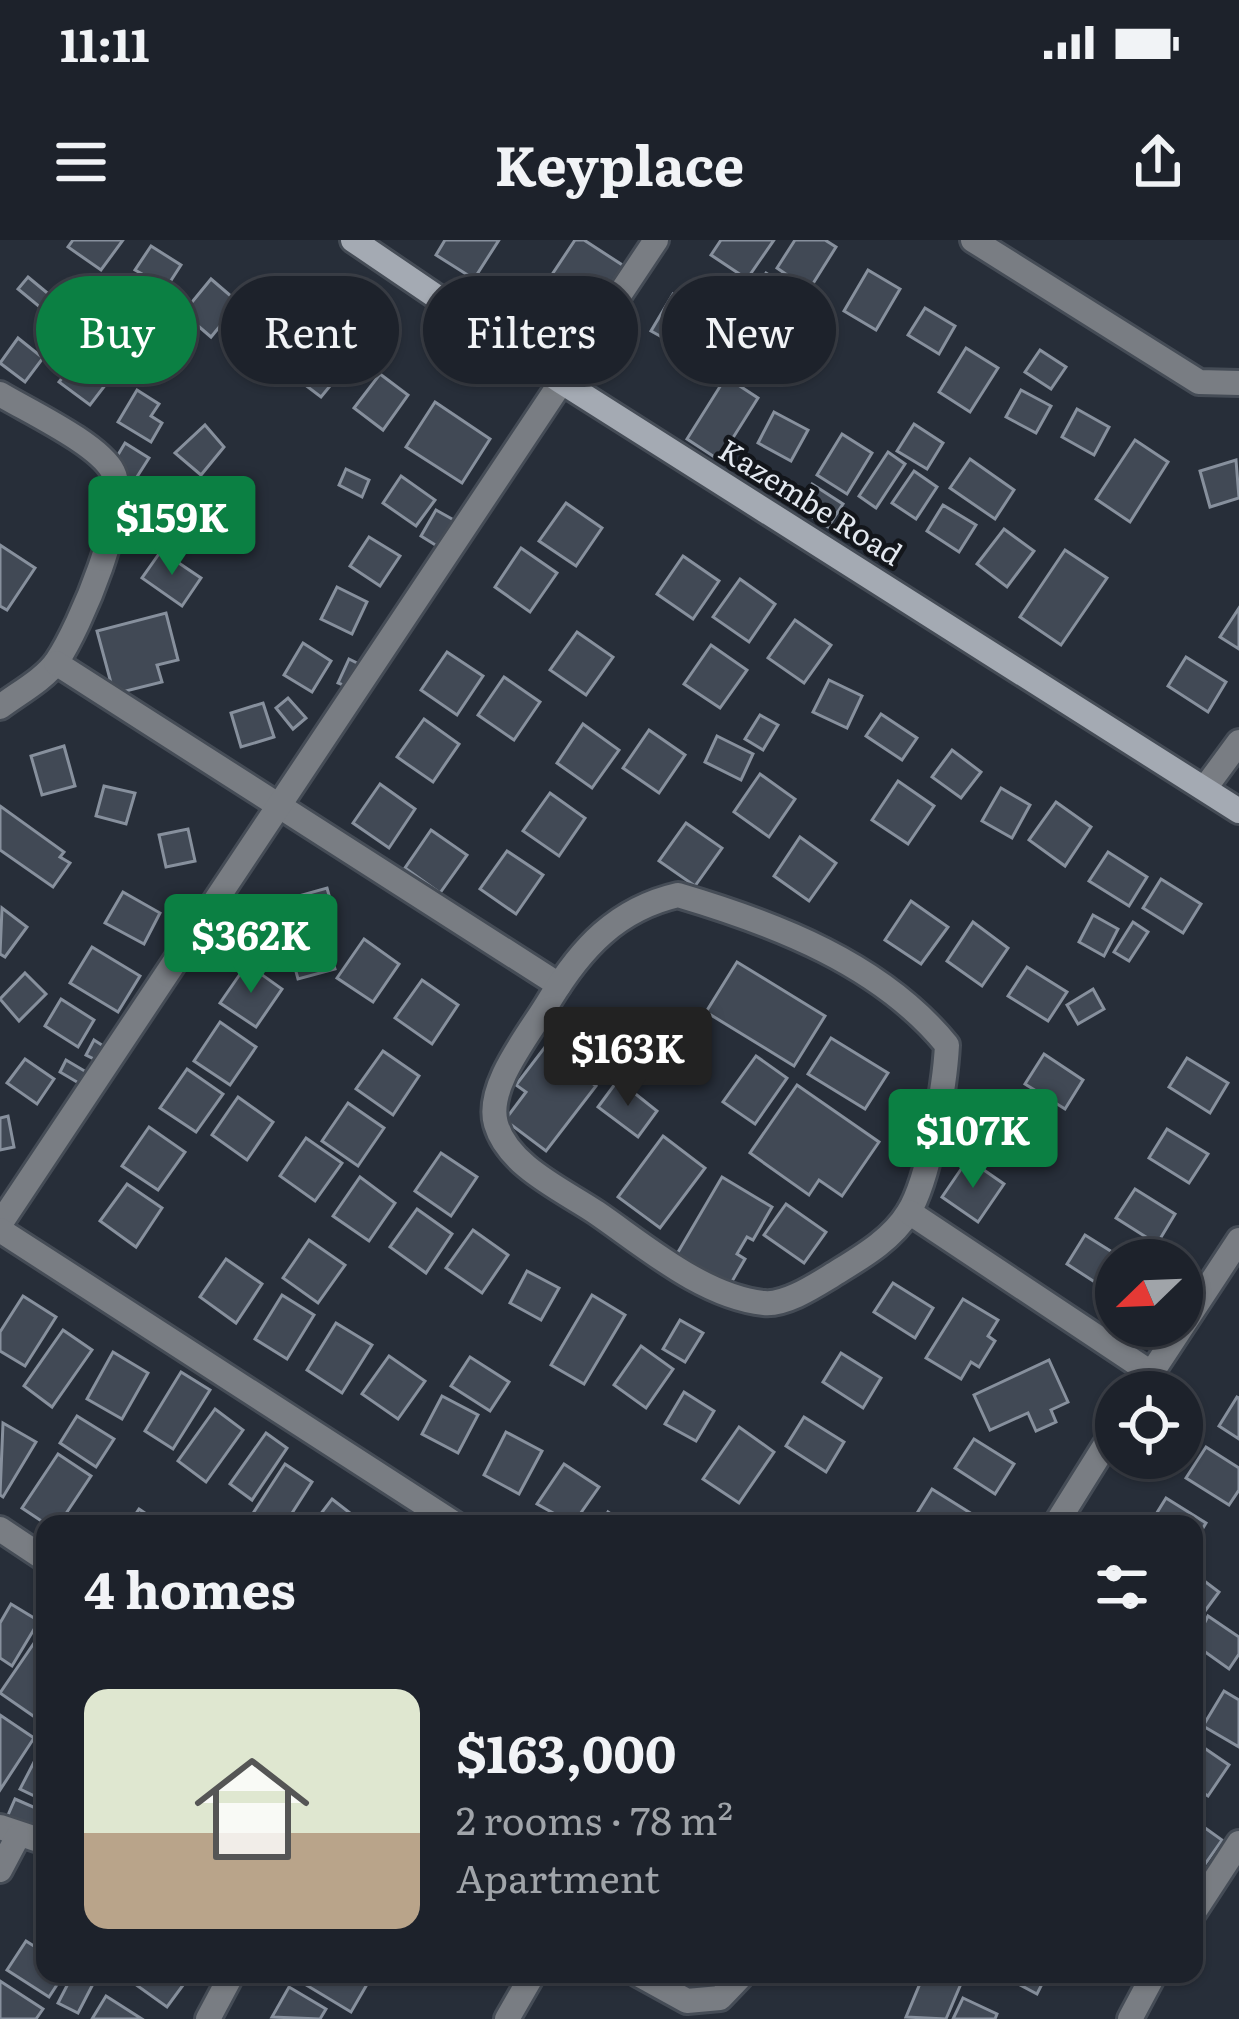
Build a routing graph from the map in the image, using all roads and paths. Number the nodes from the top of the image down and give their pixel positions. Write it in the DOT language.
graph roads {
  1 [pos="353,240"];
  2 [pos="656,240"];
  3 [pos="973,240"];
  4 [pos="631,276"];
  5 [pos="423,288"];
  6 [pos="1239,383"];
  7 [pos="556,384"];
  8 [pos="565,384"];
  9 [pos="0,394"];
  10 [pos="56,663"];
  11 [pos="0,707"];
  12 [pos="1239,742"];
  13 [pos="1205,788"];
  14 [pos="279,801"];
  15 [pos="1239,812"];
  16 [pos="559,985"];
  17 [pos="909,1212"];
  18 [pos="0,1227"];
  19 [pos="1239,1240"];
  20 [pos="1128,1371"];
  21 [pos="1153,1371"];
  22 [pos="1095,1462"];
  23 [pos="441,1515"];
  24 [pos="1062,1515"];
  25 [pos="0,1528"];
  26 [pos="36,1553"];
  27 [pos="9,1832"];
  28 [pos="1239,1843"];
  29 [pos="0,1870"];
  30 [pos="1203,1898"];
  31 [pos="227,1983"];
  32 [pos="528,1983"];
  33 [pos="654,1983"];
  34 [pos="735,1983"];
  35 [pos="1149,1983"];
  36 [pos="208,2019"];
  37 [pos="506,2019"];
  38 [pos="1130,2019"];
  1 -- 5 [label="main road, Kazembe Road"];
  2 -- 4 [label="street"];
  3 -- 6 [label="street"];
  7 -- 14 [label="street"];
  8 -- 13 [label="main road, Kazembe Road"];
  9 -- 10 [label="street"];
  10 -- 11 [label="street"];
  10 -- 14 [label="street"];
  12 -- 13 [label="street"];
  13 -- 15 [label="main road, Kazembe Road"];
  14 -- 16 [label="street"];
  14 -- 18 [label="street"];
  16 -- 17 [label="street"];
  16 -- 17 [label="street"];
  17 -- 20 [label="street"];
  18 -- 23 [label="street"];
  19 -- 21 [label="street"];
  22 -- 24 [label="street"];
  25 -- 26 [label="street"];
  27 -- 29 [label="street"];
  28 -- 30 [label="street"];
  31 -- 36 [label="street"];
  32 -- 37 [label="street"];
  33 -- 34 [label="street"];
  35 -- 38 [label="street"];
}
